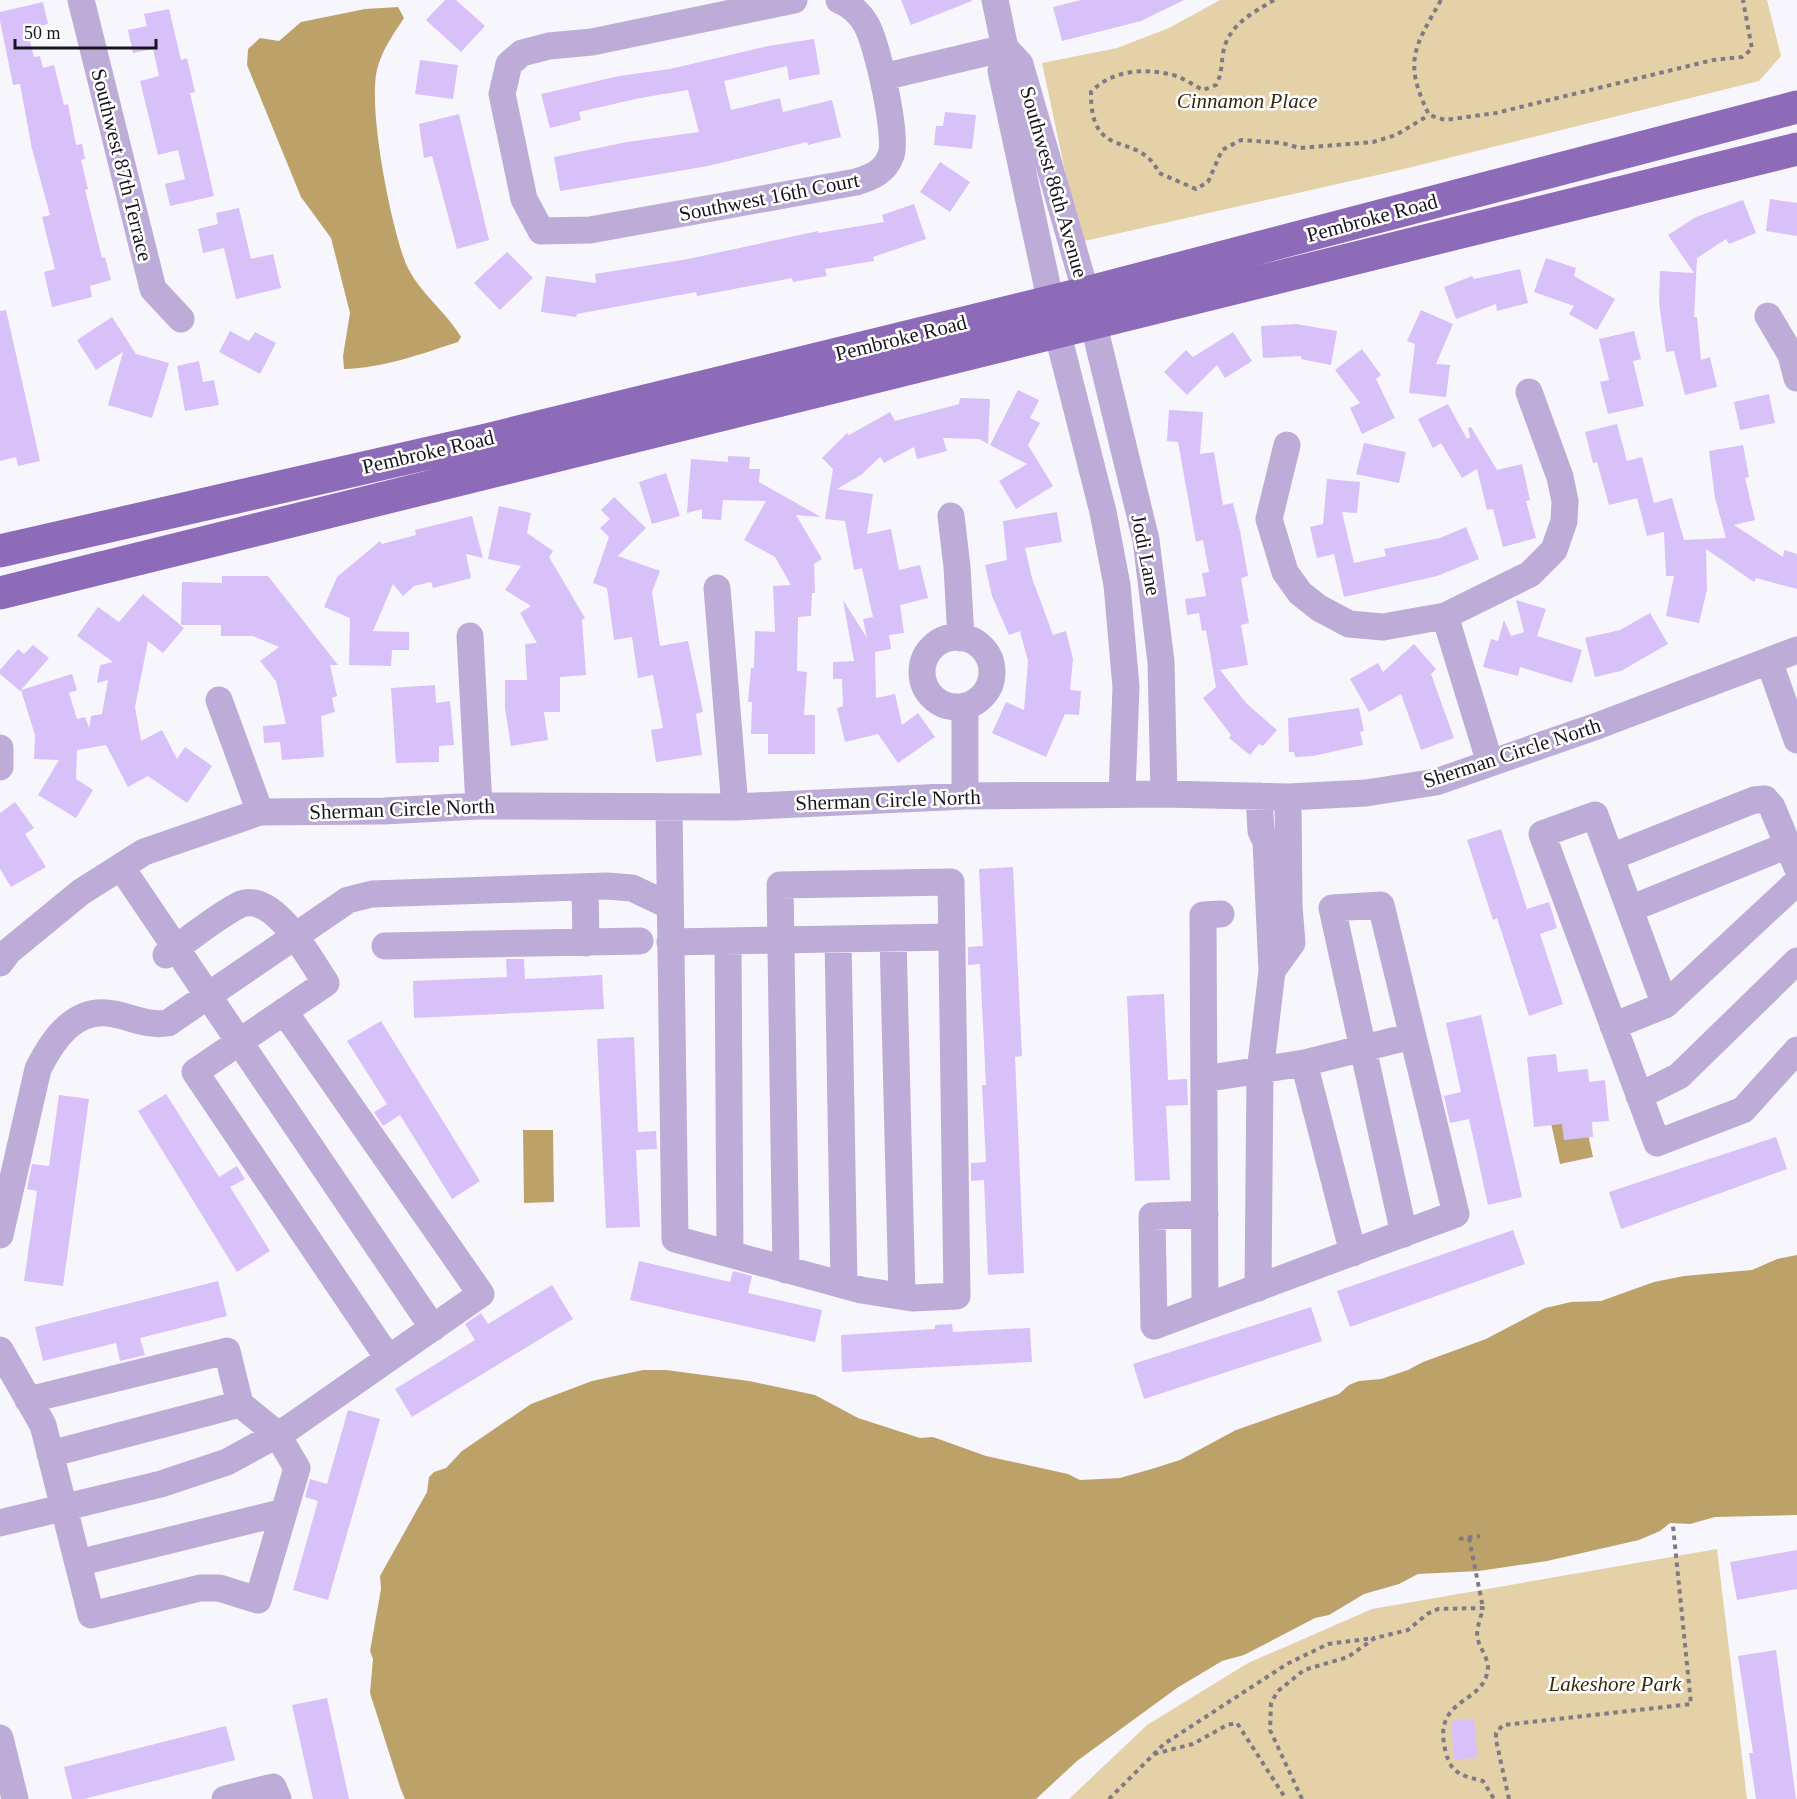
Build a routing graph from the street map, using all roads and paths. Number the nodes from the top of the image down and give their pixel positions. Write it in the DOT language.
graph roads {
  1 [pos="81,0"];
  2 [pos="794,0"];
  3 [pos="839,0"];
  4 [pos="995,0"];
  5 [pos="1274,0"];
  6 [pos="1441,0"];
  7 [pos="1743,0"];
  8 [pos="1005,48"];
  9 [pos="883,77"];
  10 [pos="1797,107"];
  11 [pos="1429,115"];
  12 [pos="1797,149"];
  13 [pos="1089,308"];
  14 [pos="1054,316"];
  15 [pos="1768,316"];
  16 [pos="182,319"];
  17 [pos="1797,378"];
  18 [pos="1529,392"];
  19 [pos="1287,445"];
  20 [pos="951,516"];
  21 [pos="0,551"];
  22 [pos="717,588"];
  23 [pos="0,593"];
  24 [pos="1445,615"];
  25 [pos="470,636"];
  26 [pos="962,638"];
  27 [pos="1797,651"];
  28 [pos="1769,661"];
  29 [pos="219,700"];
  30 [pos="964,706"];
  31 [pos="1797,740"];
  32 [pos="0,748"];
  33 [pos="1490,763"];
  34 [pos="0,767"];
  35 [pos="1122,794"];
  36 [pos="1164,794"];
  37 [pos="965,796"];
  38 [pos="1259,796"];
  39 [pos="1288,797"];
  40 [pos="479,806"];
  41 [pos="669,807"];
  42 [pos="735,807"];
  43 [pos="260,812"];
  44 [pos="1611,857"];
  45 [pos="114,871"];
  46 [pos="1794,875"];
  47 [pos="585,887"];
  48 [pos="670,906"];
  49 [pos="1630,909"];
  50 [pos="1221,914"];
  51 [pos="294,937"];
  52 [pos="952,937"];
  53 [pos="893,938"];
  54 [pos="838,939"];
  55 [pos="781,940"];
  56 [pos="640,941"];
  57 [pos="728,941"];
  58 [pos="670,942"];
  59 [pos="586,943"];
  60 [pos="385,946"];
  61 [pos="3,949"];
  62 [pos="171,952"];
  63 [pos="1797,961"];
  64 [pos="1272,971"];
  65 [pos="208,995"];
  66 [pos="1665,1005"];
  67 [pos="284,1011"];
  68 [pos="1614,1026"];
  69 [pos="1412,1036"];
  70 [pos="240,1041"];
  71 [pos="1363,1050"];
  72 [pos="1797,1050"];
  73 [pos="1305,1063"];
  74 [pos="1260,1072"];
  75 [pos="1204,1079"];
  76 [pos="1639,1096"];
  77 [pos="1205,1214"];
  78 [pos="1404,1234"];
  79 [pos="0,1235"];
  80 [pos="1353,1253"];
  81 [pos="730,1254"];
  82 [pos="786,1270"];
  83 [pos="844,1285"];
  84 [pos="1258,1288"];
  85 [pos="902,1296"];
  86 [pos="1205,1307"];
  87 [pos="433,1328"];
  88 [pos="0,1350"];
  89 [pos="388,1358"];
  90 [pos="28,1400"];
  91 [pos="240,1404"];
  92 [pos="277,1434"];
  93 [pos="51,1454"];
  94 [pos="64,1508"];
  95 [pos="284,1512"];
  96 [pos="0,1523"];
  97 [pos="1673,1526"];
  98 [pos="1480,1536"];
  99 [pos="1469,1538"];
  100 [pos="1460,1539"];
  101 [pos="78,1563"];
  102 [pos="1483,1608"];
  103 [pos="1375,1638"];
  104 [pos="0,1738"];
  105 [pos="1153,1754"];
  106 [pos="275,1793"];
  107 [pos="15,1799"];
  108 [pos="225,1799"];
  109 [pos="1109,1799"];
  110 [pos="1286,1799"];
  111 [pos="1302,1799"];
  112 [pos="1494,1799"];
  113 [pos="1509,1799"];
  1 -- 16 [label="street, Southwest 87th Terrace"];
  2 -- 9 [label="street, Southwest 16th Court"];
  3 -- 9 [label="street, Southwest 16th Court"];
  4 -- 8 [label="street, Southwest 86th Avenue"];
  5 -- 11 [label="path"];
  6 -- 11 [label="path"];
  7 -- 11 [label="path"];
  8 -- 9 [label="street"];
  8 -- 13 [label="street, Southwest 86th Avenue"];
  8 -- 14 [label="street, Southwest 86th Avenue"];
  10 -- 13 [label="main road, Pembroke Road"];
  12 -- 13 [label="main road, Pembroke Road"];
  13 -- 14 [label="main road, Pembroke Road"];
  13 -- 36 [label="street, Jodi Lane"];
  14 -- 21 [label="main road, Pembroke Road"];
  14 -- 23 [label="main road, Pembroke Road"];
  14 -- 35 [label="street, Jodi Lane"];
  15 -- 17 [label="street"];
  18 -- 24 [label="street"];
  19 -- 24 [label="street"];
  20 -- 26 [label="street"];
  22 -- 42 [label="street"];
  24 -- 33 [label="street"];
  25 -- 40 [label="street"];
  26 -- 30 [label="street"];
  26 -- 30 [label="street"];
  27 -- 28 [label="street, Sherman Circle North"];
  28 -- 31 [label="street"];
  28 -- 33 [label="street, Sherman Circle North"];
  29 -- 43 [label="street"];
  30 -- 37 [label="street"];
  32 -- 34 [label="street"];
  33 -- 39 [label="street, Sherman Circle North"];
  35 -- 36 [label="street, Sherman Circle North"];
  35 -- 37 [label="street, Sherman Circle North"];
  36 -- 38 [label="street, Sherman Circle North"];
  37 -- 42 [label="street, Sherman Circle North"];
  38 -- 39 [label="street, Sherman Circle North"];
  38 -- 64 [label="street"];
  39 -- 64 [label="street"];
  40 -- 41 [label="street, Sherman Circle North"];
  40 -- 43 [label="street, Sherman Circle North"];
  41 -- 42 [label="street, Sherman Circle North"];
  41 -- 48 [label="street"];
  43 -- 45 [label="street, Sherman Circle North"];
  44 -- 46 [label="street"];
  44 -- 49 [label="street"];
  44 -- 68 [label="street"];
  45 -- 61 [label="street, Sherman Circle North"];
  45 -- 62 [label="street"];
  46 -- 49 [label="street"];
  46 -- 66 [label="street"];
  47 -- 48 [label="street"];
  47 -- 51 [label="street"];
  47 -- 59 [label="street"];
  48 -- 58 [label="street"];
  49 -- 66 [label="street"];
  50 -- 75 [label="street"];
  51 -- 62 [label="street"];
  51 -- 65 [label="street"];
  51 -- 67 [label="street"];
  52 -- 53 [label="street"];
  52 -- 55 [label="street"];
  52 -- 85 [label="street"];
  53 -- 54 [label="street"];
  53 -- 85 [label="street"];
  54 -- 55 [label="street"];
  54 -- 83 [label="street"];
  55 -- 57 [label="street"];
  55 -- 82 [label="street"];
  56 -- 59 [label="street"];
  57 -- 58 [label="street"];
  57 -- 81 [label="street"];
  58 -- 81 [label="street"];
  59 -- 60 [label="street"];
  62 -- 65 [label="street"];
  63 -- 76 [label="street"];
  64 -- 74 [label="street"];
  65 -- 70 [label="street"];
  65 -- 79 [label="street"];
  66 -- 68 [label="street"];
  67 -- 70 [label="street"];
  67 -- 87 [label="street"];
  68 -- 76 [label="street"];
  69 -- 71 [label="street"];
  69 -- 71 [label="street"];
  69 -- 78 [label="street"];
  70 -- 87 [label="street"];
  70 -- 89 [label="street"];
  71 -- 73 [label="street"];
  71 -- 78 [label="street"];
  72 -- 76 [label="street"];
  73 -- 74 [label="street"];
  73 -- 80 [label="street"];
  74 -- 75 [label="street"];
  74 -- 84 [label="street"];
  75 -- 77 [label="street"];
  77 -- 86 [label="street"];
  77 -- 86 [label="street"];
  78 -- 80 [label="street"];
  80 -- 84 [label="street"];
  81 -- 82 [label="street"];
  82 -- 83 [label="street"];
  83 -- 85 [label="street"];
  84 -- 86 [label="street"];
  87 -- 89 [label="street"];
  88 -- 90 [label="street"];
  89 -- 92 [label="street"];
  90 -- 91 [label="street"];
  90 -- 93 [label="street"];
  91 -- 92 [label="street"];
  91 -- 93 [label="street"];
  92 -- 94 [label="street"];
  92 -- 95 [label="street"];
  93 -- 94 [label="street"];
  94 -- 96 [label="street"];
  94 -- 101 [label="street"];
  95 -- 101 [label="street"];
  95 -- 101 [label="street"];
  97 -- 113 [label="path"];
  98 -- 99 [label="path"];
  99 -- 100 [label="path"];
  99 -- 102 [label="path"];
  102 -- 103 [label="path"];
  102 -- 112 [label="path"];
  103 -- 105 [label="path"];
  103 -- 111 [label="path"];
  104 -- 107 [label="street"];
  105 -- 109 [label="path"];
  105 -- 110 [label="path"];
  106 -- 108 [label="street"];
}
